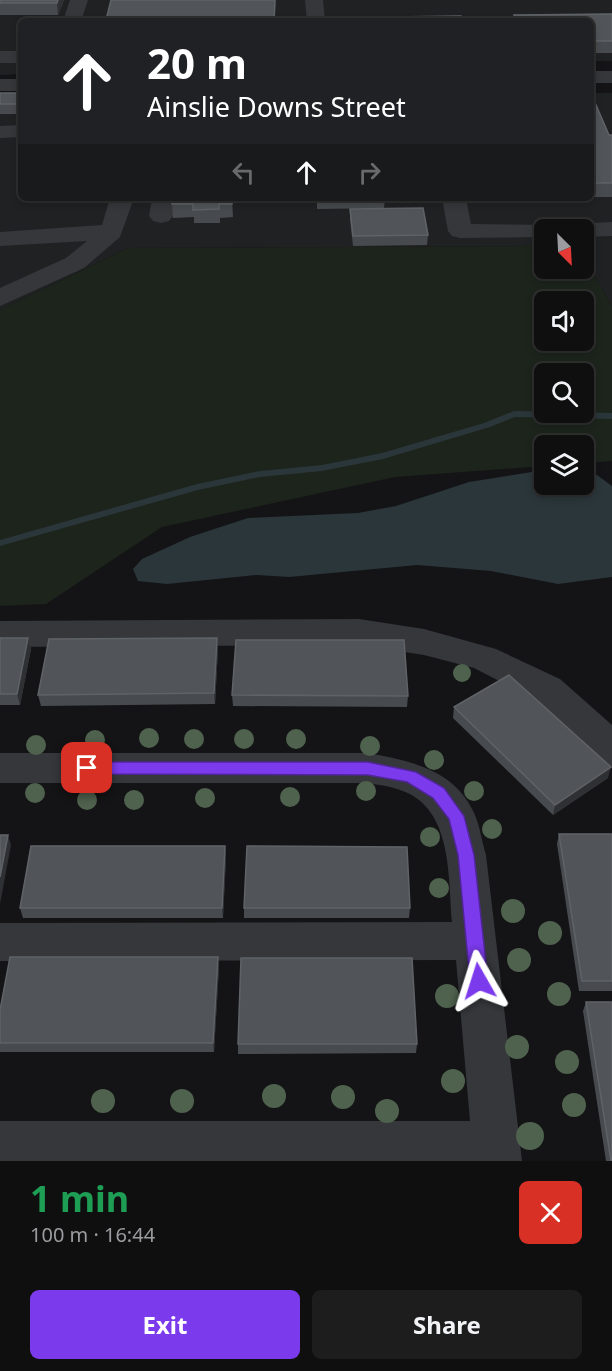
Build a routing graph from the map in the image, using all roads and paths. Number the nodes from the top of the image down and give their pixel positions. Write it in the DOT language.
graph roads {
  1 [pos="79,0"];
  2 [pos="314,0"];
  3 [pos="73,18"];
  4 [pos="316,18"];
  5 [pos="0,57"];
  6 [pos="18,57"];
  7 [pos="0,85"];
  8 [pos="18,85"];
  9 [pos="18,131"];
  10 [pos="0,132"];
  11 [pos="121,201"];
  12 [pos="454,201"];
  13 [pos="594,229"];
  14 [pos="612,229"];
  15 [pos="534,230"];
  16 [pos="112,232"];
  17 [pos="0,239"];
  18 [pos="0,298"];
  19 [pos="0,634"];
  20 [pos="612,752"];
  21 [pos="0,768"];
  22 [pos="475,941"];
  23 [pos="0,942"];
  24 [pos="0,1145"];
  25 [pos="93,1153"];
  26 [pos="497,1153"];
  1 -- 3 [label="street"];
  2 -- 4 [label="street"];
  5 -- 6 [label="street"];
  7 -- 8 [label="street"];
  9 -- 10 [label="street"];
  11 -- 16 [label="street"];
  12 -- 15 [label="street"];
  13 -- 14 [label="street"];
  16 -- 17 [label="street"];
  16 -- 18 [label="street"];
  19 -- 20 [label="street"];
  21 -- 22 [label="street"];
  22 -- 23 [label="street"];
  22 -- 26 [label="street"];
  24 -- 25 [label="street"];
  25 -- 26 [label="street"];
}
